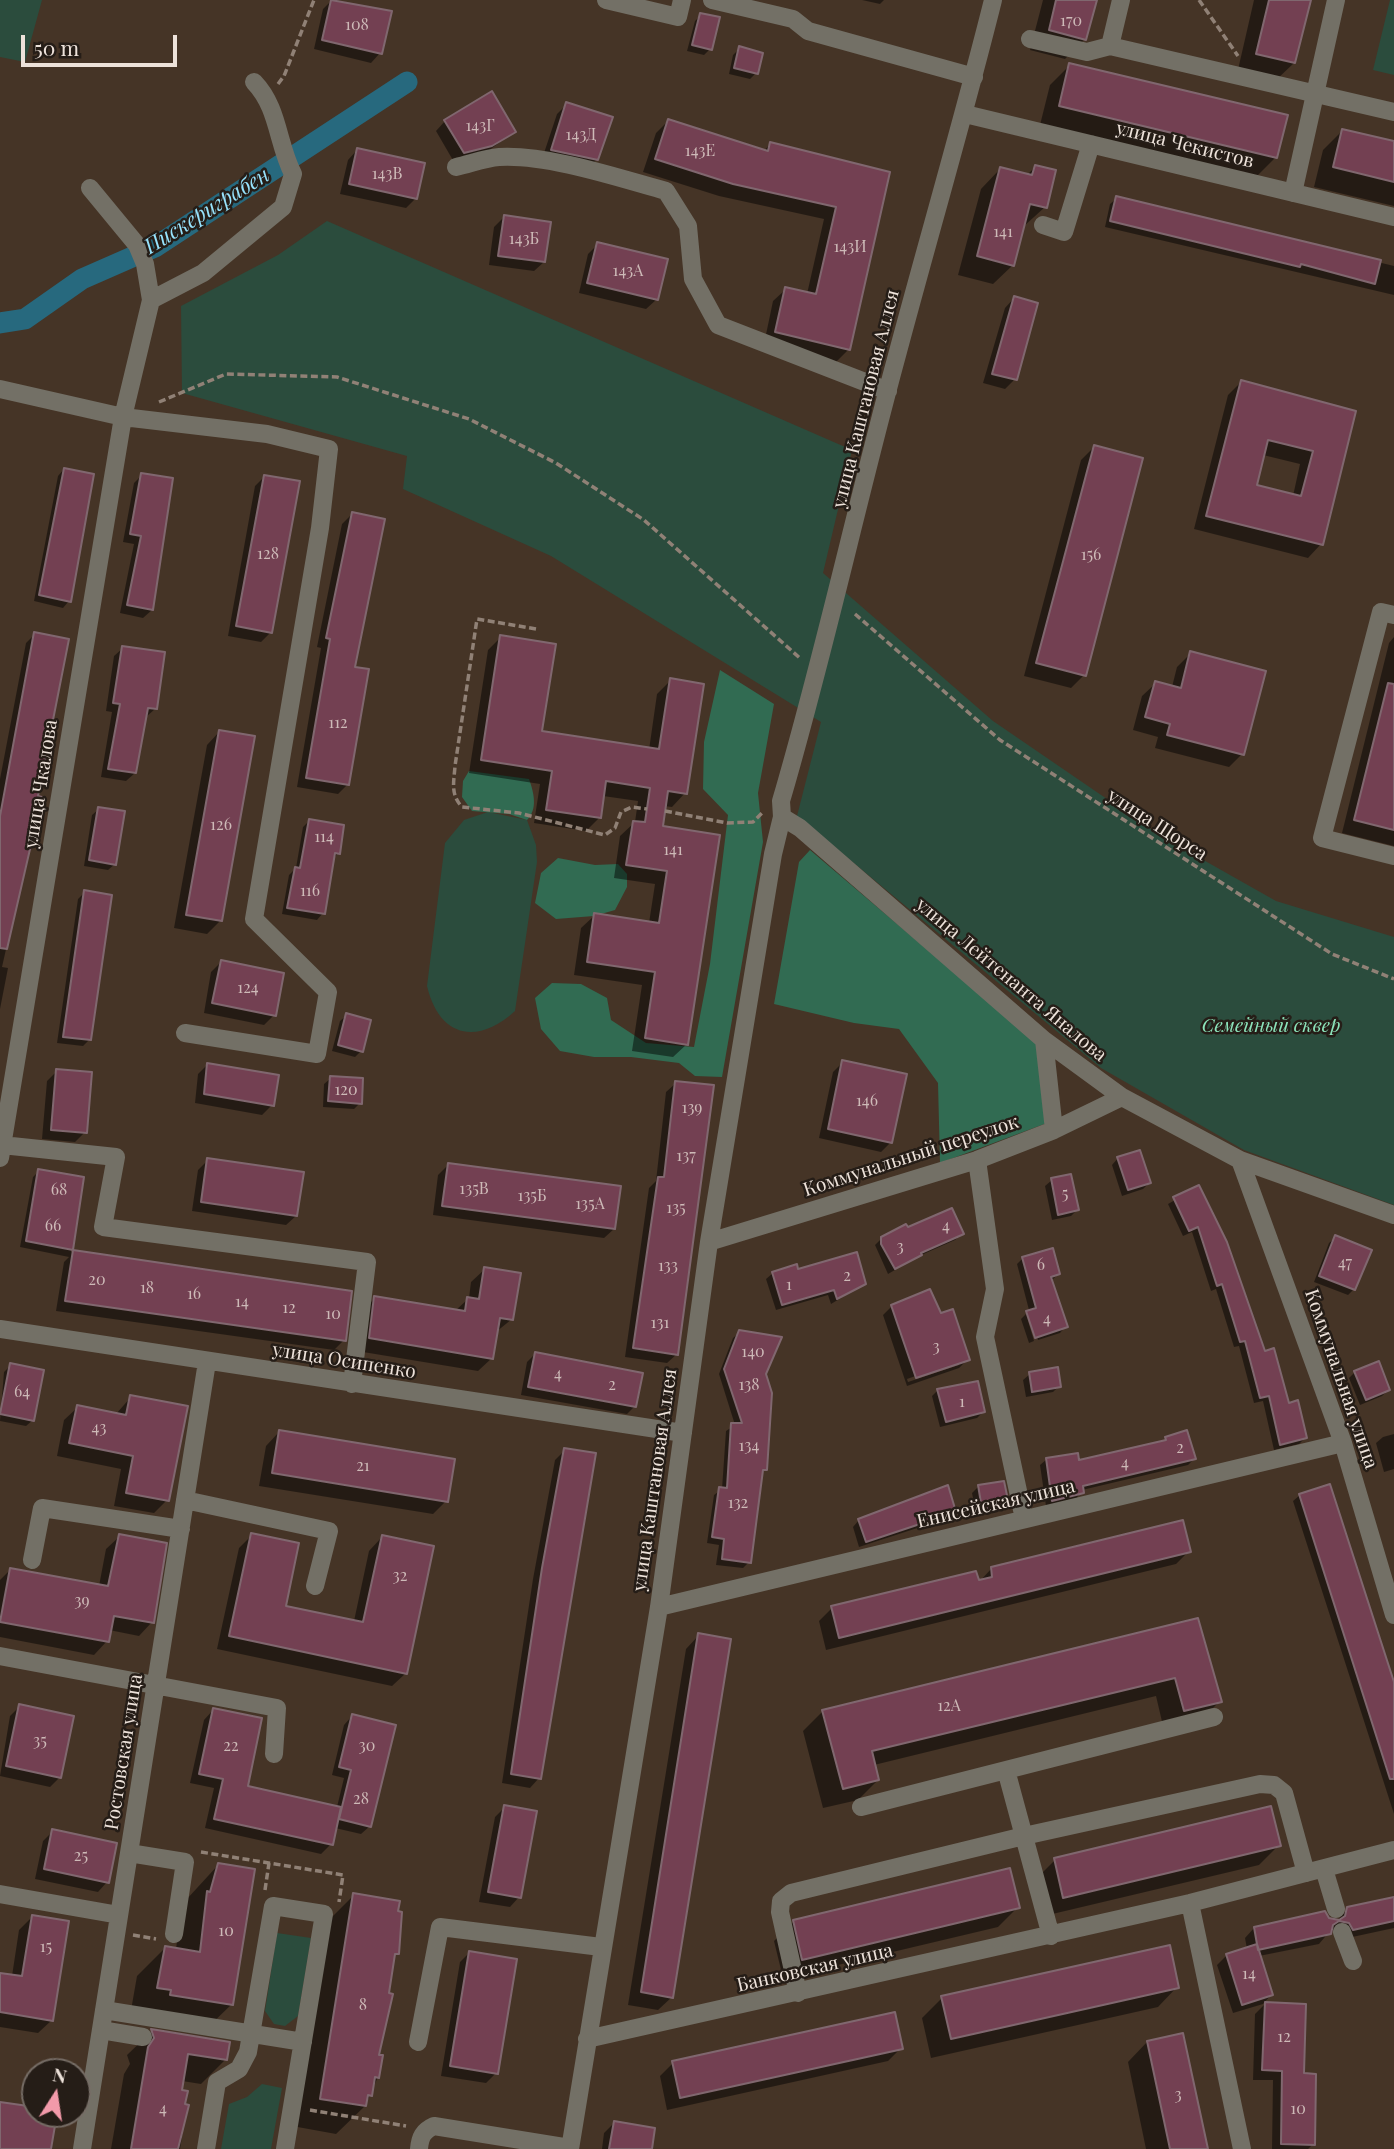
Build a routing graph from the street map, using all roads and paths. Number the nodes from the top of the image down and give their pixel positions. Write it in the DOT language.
graph roads {
  1 [pos="314,0"];
  2 [pos="606,0"];
  3 [pos="682,0"];
  4 [pos="712,0"];
  5 [pos="993,0"];
  6 [pos="1122,0"];
  7 [pos="1199,0"];
  8 [pos="1336,0"];
  9 [pos="1030,39"];
  10 [pos="1110,46"];
  11 [pos="1238,57"];
  12 [pos="974,77"];
  13 [pos="254,82"];
  14 [pos="1315,94"];
  15 [pos="268,97"];
  16 [pos="1394,112"];
  17 [pos="965,114"];
  18 [pos="1091,144"];
  19 [pos="456,167"];
  20 [pos="90,188"];
  21 [pos="1293,193"];
  22 [pos="1394,217"];
  23 [pos="1043,225"];
  24 [pos="151,300"];
  25 [pos="0,389"];
  26 [pos="888,391"];
  27 [pos="158,402"];
  28 [pos="123,417"];
  29 [pos="855,614"];
  30 [pos="1394,615"];
  31 [pos="536,629"];
  32 [pos="819,674"];
  33 [pos="647,809"];
  34 [pos="665,811"];
  35 [pos="777,811"];
  36 [pos="1394,856"];
  37 [pos="1394,979"];
  38 [pos="185,1032"];
  39 [pos="1044,1040"];
  40 [pos="1122,1097"];
  41 [pos="1054,1130"];
  42 [pos="1,1151"];
  43 [pos="977,1160"];
  44 [pos="1240,1160"];
  45 [pos="1394,1215"];
  46 [pos="709,1241"];
  47 [pos="0,1329"];
  48 [pos="207,1362"];
  49 [pos="352,1384"];
  50 [pos="683,1433"];
  51 [pos="1343,1443"];
  52 [pos="185,1500"];
  53 [pos="1024,1519"];
  54 [pos="181,1529"];
  55 [pos="32,1559"];
  56 [pos="315,1586"];
  57 [pos="659,1607"];
  58 [pos="1394,1615"];
  59 [pos="0,1656"];
  60 [pos="156,1684"];
  61 [pos="1214,1717"];
  62 [pos="274,1754"];
  63 [pos="1006,1770"];
  64 [pos="861,1807"];
  65 [pos="1024,1836"];
  66 [pos="1394,1850"];
  67 [pos="129,1853"];
  68 [pos="270,1863"];
  69 [pos="1324,1869"];
  70 [pos="1306,1873"];
  71 [pos="265,1891"];
  72 [pos="0,1894"];
  73 [pos="1190,1903"];
  74 [pos="1336,1909"];
  75 [pos="119,1916"];
  76 [pos="1342,1932"];
  77 [pos="174,1934"];
  78 [pos="1051,1936"];
  79 [pos="601,1947"];
  80 [pos="1353,1961"];
  81 [pos="798,1993"];
  82 [pos="104,2010"];
  83 [pos="101,2030"];
  84 [pos="252,2034"];
  85 [pos="143,2037"];
  86 [pos="587,2039"];
  87 [pos="303,2042"];
  88 [pos="418,2042"];
  89 [pos="305,2109"];
  90 [pos="426,2129"];
  91 [pos="525,2145"];
  92 [pos="82,2149"];
  93 [pos="206,2149"];
  94 [pos="285,2149"];
  95 [pos="419,2149"];
  96 [pos="570,2149"];
  97 [pos="1242,2149"];
  1 -- 15 [label="path"];
  2 -- 3 [label="street"];
  4 -- 12 [label="street"];
  5 -- 12 [label="street, улица Каштановая Аллея"];
  6 -- 10 [label="street"];
  7 -- 11 [label="path"];
  8 -- 14 [label="street"];
  9 -- 10 [label="street"];
  10 -- 14 [label="street"];
  12 -- 17 [label="street, улица Каштановая Аллея"];
  13 -- 15 [label="street"];
  14 -- 16 [label="street"];
  14 -- 21 [label="street"];
  15 -- 24 [label="street"];
  17 -- 18 [label="street, улица Чекистов"];
  17 -- 26 [label="street, улица Каштановая Аллея"];
  18 -- 21 [label="street, улица Чекистов"];
  18 -- 23 [label="street"];
  19 -- 26 [label="street"];
  20 -- 24 [label="street"];
  21 -- 22 [label="street, улица Чекистов"];
  24 -- 28 [label="street, улица Чкалова"];
  25 -- 28 [label="street"];
  26 -- 32 [label="street, улица Каштановая Аллея"];
  27 -- 32 [label="path"];
  28 -- 38 [label="street"];
  28 -- 42 [label="street, улица Чкалова"];
  29 -- 37 [label="path, улица Щорса"];
  30 -- 36 [label="street"];
  31 -- 33 [label="path"];
  32 -- 35 [label="street, улица Каштановая Аллея"];
  34 -- 35 [label="path"];
  35 -- 39 [label="street, улица Лейтенанта Яналова"];
  35 -- 46 [label="street, улица Каштановая Аллея"];
  39 -- 40 [label="street, улица Лейтенанта Яналова"];
  39 -- 41 [label="street"];
  40 -- 41 [label="street, Коммунальный переулок"];
  40 -- 44 [label="street, улица Лейтенанта Яналова"];
  41 -- 43 [label="street, Коммунальный переулок"];
  42 -- 49 [label="street"];
  43 -- 46 [label="street, Коммунальный переулок"];
  43 -- 53 [label="street"];
  44 -- 45 [label="street, улица Лейтенанта Яналова"];
  44 -- 51 [label="street, Коммунальная улица"];
  46 -- 50 [label="street, улица Каштановая Аллея"];
  47 -- 48 [label="street, улица Осипенко"];
  48 -- 49 [label="street, улица Осипенко"];
  48 -- 52 [label="street, Ростовская улица"];
  49 -- 50 [label="street, улица Осипенко"];
  50 -- 57 [label="street, улица Каштановая Аллея"];
  51 -- 53 [label="street, Енисейская улица"];
  51 -- 58 [label="street, Коммунальная улица"];
  52 -- 54 [label="street, Ростовская улица"];
  52 -- 56 [label="street"];
  53 -- 57 [label="street, Енисейская улица"];
  54 -- 55 [label="street"];
  54 -- 60 [label="street, Ростовская улица"];
  57 -- 79 [label="street, улица Каштановая Аллея"];
  59 -- 60 [label="street"];
  60 -- 62 [label="street"];
  60 -- 67 [label="street, Ростовская улица"];
  61 -- 63 [label="street"];
  63 -- 64 [label="street"];
  63 -- 65 [label="street"];
  65 -- 70 [label="street"];
  65 -- 78 [label="street"];
  65 -- 81 [label="street"];
  66 -- 69 [label="street, Банковская улица"];
  67 -- 75 [label="street, Ростовская улица"];
  67 -- 77 [label="street"];
  68 -- 71 [label="path"];
  69 -- 70 [label="street, Банковская улица"];
  69 -- 74 [label="street"];
  70 -- 73 [label="street, Банковская улица"];
  72 -- 75 [label="street"];
  73 -- 78 [label="street, Банковская улица"];
  73 -- 97 [label="street"];
  75 -- 82 [label="street, Ростовская улица"];
  76 -- 80 [label="street"];
  78 -- 81 [label="street, Банковская улица"];
  79 -- 86 [label="street, улица Каштановая Аллея"];
  79 -- 88 [label="street"];
  81 -- 86 [label="street, Банковская улица"];
  82 -- 83 [label="street, Ростовская улица"];
  82 -- 84 [label="street"];
  83 -- 85 [label="street"];
  83 -- 92 [label="street, Ростовская улица"];
  84 -- 87 [label="street"];
  84 -- 87 [label="street"];
  84 -- 93 [label="street"];
  86 -- 96 [label="street, улица Каштановая Аллея"];
  87 -- 94 [label="street"];
  89 -- 90 [label="path"];
  90 -- 91 [label="street"];
  90 -- 95 [label="street"];
  91 -- 96 [label="street"];
}
